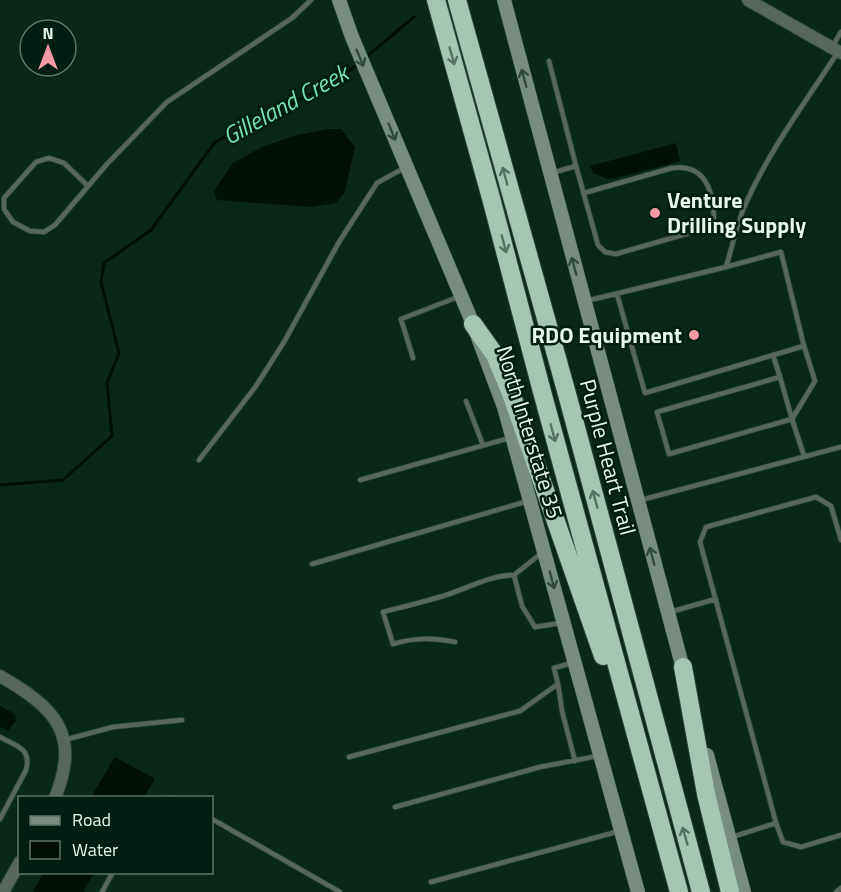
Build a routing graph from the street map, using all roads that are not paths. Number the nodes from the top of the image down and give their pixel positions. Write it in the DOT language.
graph roads {
  1 [pos="310,0"];
  2 [pos="339,0"];
  3 [pos="436,0"];
  4 [pos="457,0"];
  5 [pos="504,0"];
  6 [pos="757,2"];
  7 [pos="841,32"];
  8 [pos="837,51"];
  9 [pos="549,61"];
  10 [pos="576,166"];
  11 [pos="406,167"];
  12 [pos="550,174"];
  13 [pos="88,186"];
  14 [pos="584,193"];
  15 [pos="726,267"];
  16 [pos="617,294"];
  17 [pos="461,296"];
  18 [pos="583,301"];
  19 [pos="473,324"];
  20 [pos="804,346"];
  21 [pos="773,355"];
  22 [pos="413,358"];
  23 [pos="780,377"];
  24 [pos="466,401"];
  25 [pos="792,419"];
  26 [pos="512,437"];
  27 [pos="483,446"];
  28 [pos="841,447"];
  29 [pos="804,456"];
  30 [pos="199,460"];
  31 [pos="360,480"];
  32 [pos="530,501"];
  33 [pos="638,501"];
  34 [pos="841,540"];
  35 [pos="544,551"];
  36 [pos="312,564"];
  37 [pos="514,575"];
  38 [pos="716,599"];
  39 [pos="668,612"];
  40 [pos="564,622"];
  41 [pos="455,642"];
  42 [pos="575,663"];
  43 [pos="683,668"];
  44 [pos="0,676"];
  45 [pos="558,684"];
  46 [pos="182,720"];
  47 [pos="636,731"];
  48 [pos="0,737"];
  49 [pos="64,740"];
  50 [pos="600,755"];
  51 [pos="349,758"];
  52 [pos="575,761"];
  53 [pos="56,796"];
  54 [pos="395,807"];
  55 [pos="0,819"];
  56 [pos="213,820"];
  57 [pos="776,823"];
  58 [pos="621,831"];
  59 [pos="841,835"];
  60 [pos="729,838"];
  61 [pos="18,866"];
  62 [pos="113,874"];
  63 [pos="431,882"];
  64 [pos="678,888"];
  65 [pos="841,888"];
  66 [pos="635,891"];
  67 [pos="3,892"];
  68 [pos="102,892"];
  69 [pos="340,892"];
  70 [pos="700,892"];
  71 [pos="730,892"];
  72 [pos="744,892"];
  73 [pos="836,892"];
  1 -- 13 [label="lane"];
  2 -- 11 [label="main road, North Interstate 35, one-way"];
  3 -- 47 [label="highway, Purple Heart Trail, one-way"];
  70 -- 4 [label="highway, Purple Heart Trail, one-way"];
  12 -- 5 [label="main road, one-way"];
  6 -- 8 [label="street"];
  7 -- 8 [label="lane"];
  8 -- 15 [label="lane"];
  9 -- 10 [label="lane"];
  10 -- 12 [label="lane"];
  10 -- 14 [label="lane"];
  11 -- 17 [label="main road, North Interstate 35"];
  11 -- 30 [label="lane"];
  18 -- 12 [label="main road, one-way"];
  13 -- 13 [label="lane"];
  14 -- 14 [label="lane"];
  15 -- 16 [label="lane"];
  15 -- 20 [label="lane"];
  16 -- 18 [label="lane"];
  16 -- 21 [label="lane"];
  17 -- 19 [label="main road, North Interstate 35"];
  17 -- 22 [label="lane"];
  18 -- 33 [label="main road"];
  19 -- 26 [label="main road, North Interstate 35"];
  19 -- 47 [label="highway"];
  20 -- 21 [label="lane"];
  20 -- 25 [label="lane"];
  21 -- 23 [label="lane"];
  23 -- 25 [label="lane"];
  23 -- 25 [label="lane"];
  24 -- 27 [label="lane"];
  25 -- 29 [label="lane"];
  26 -- 27 [label="lane"];
  26 -- 32 [label="main road, North Interstate 35"];
  27 -- 31 [label="lane"];
  28 -- 29 [label="lane"];
  29 -- 33 [label="lane"];
  32 -- 35 [label="main road, North Interstate 35"];
  32 -- 36 [label="lane"];
  39 -- 33 [label="main road, one-way"];
  34 -- 38 [label="lane"];
  35 -- 37 [label="lane"];
  35 -- 40 [label="main road, North Interstate 35, one-way"];
  37 -- 40 [label="lane"];
  37 -- 41 [label="lane"];
  38 -- 39 [label="lane"];
  38 -- 57 [label="lane"];
  39 -- 43 [label="main road"];
  40 -- 42 [label="main road, North Interstate 35"];
  42 -- 45 [label="lane"];
  42 -- 50 [label="main road, North Interstate 35"];
  43 -- 60 [label="main road"];
  43 -- 71 [label="highway"];
  44 -- 49 [label="street"];
  45 -- 51 [label="lane"];
  45 -- 52 [label="lane"];
  46 -- 49 [label="lane"];
  47 -- 64 [label="highway, Purple Heart Trail"];
  48 -- 55 [label="lane"];
  49 -- 53 [label="street"];
  50 -- 52 [label="lane"];
  50 -- 58 [label="main road, North Interstate 35"];
  52 -- 54 [label="lane"];
  56 -- 69 [label="lane"];
  57 -- 59 [label="lane"];
  57 -- 60 [label="lane"];
  58 -- 63 [label="lane"];
  58 -- 66 [label="main road, North Interstate 35"];
  60 -- 72 [label="main road"];
  61 -- 67 [label="street"];
  62 -- 68 [label="lane"];
  65 -- 73 [label="lane"];
}
